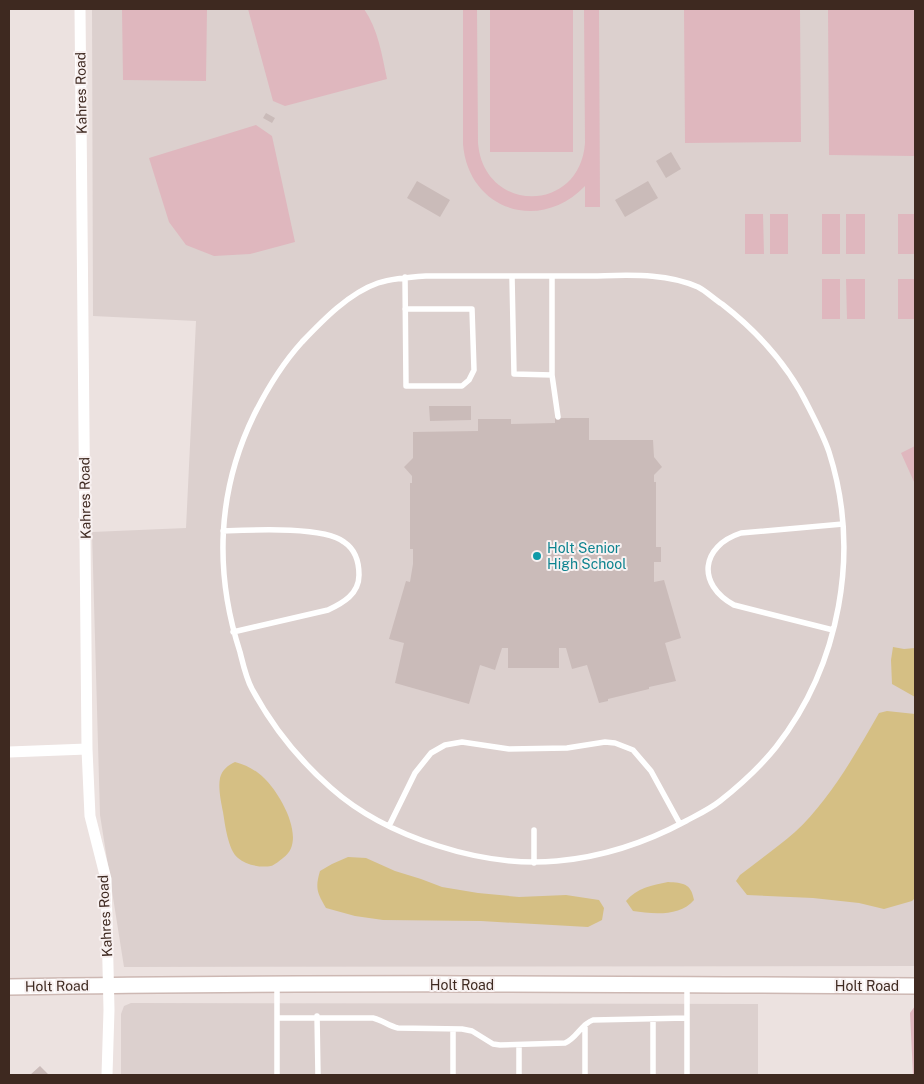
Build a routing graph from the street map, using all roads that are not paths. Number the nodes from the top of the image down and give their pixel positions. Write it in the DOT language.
graph roads {
  1 [pos="80,9"];
  2 [pos="552,276"];
  3 [pos="405,277"];
  4 [pos="512,277"];
  5 [pos="404,309"];
  6 [pos="552,375"];
  7 [pos="558,417"];
  8 [pos="842,524"];
  9 [pos="223,531"];
  10 [pos="834,630"];
  11 [pos="233,632"];
  12 [pos="87,749"];
  13 [pos="9,752"];
  14 [pos="680,824"];
  15 [pos="389,826"];
  16 [pos="534,830"];
  17 [pos="534,863"];
  18 [pos="687,984"];
  19 [pos="277,985"];
  20 [pos="109,986"];
  21 [pos="915,986"];
  22 [pos="9,987"];
  23 [pos="317,1016"];
  24 [pos="277,1018"];
  25 [pos="687,1018"];
  26 [pos="652,1019"];
  27 [pos="585,1025"];
  28 [pos="453,1029"];
  29 [pos="519,1045"];
  30 [pos="107,1075"];
  31 [pos="277,1075"];
  32 [pos="318,1075"];
  33 [pos="453,1075"];
  34 [pos="519,1075"];
  35 [pos="585,1075"];
  36 [pos="653,1075"];
  37 [pos="687,1075"];
  1 -- 12 [label="street, Kahres Road"];
  2 -- 4 [label="lane"];
  2 -- 6 [label="lane"];
  2 -- 8 [label="lane"];
  3 -- 4 [label="lane"];
  3 -- 5 [label="lane"];
  3 -- 9 [label="lane"];
  4 -- 6 [label="lane"];
  5 -- 5 [label="lane"];
  6 -- 7 [label="lane"];
  8 -- 10 [label="lane"];
  8 -- 10 [label="lane"];
  9 -- 11 [label="lane"];
  9 -- 11 [label="lane"];
  10 -- 14 [label="lane"];
  11 -- 15 [label="lane"];
  12 -- 13 [label="street"];
  12 -- 20 [label="street, Kahres Road"];
  14 -- 15 [label="lane"];
  14 -- 17 [label="lane"];
  15 -- 17 [label="lane"];
  16 -- 17 [label="lane"];
  18 -- 19 [label="main road, Holt Road"];
  18 -- 21 [label="main road, Holt Road"];
  18 -- 25 [label="lane"];
  19 -- 20 [label="main road, Holt Road"];
  19 -- 24 [label="lane"];
  20 -- 22 [label="main road, Holt Road"];
  20 -- 30 [label="street, Kahres Road"];
  23 -- 24 [label="lane"];
  23 -- 28 [label="lane"];
  23 -- 32 [label="lane"];
  24 -- 31 [label="lane"];
  25 -- 26 [label="lane"];
  25 -- 37 [label="lane"];
  26 -- 27 [label="lane"];
  26 -- 36 [label="lane"];
  27 -- 29 [label="lane"];
  27 -- 35 [label="lane"];
  28 -- 29 [label="lane"];
  28 -- 33 [label="lane"];
  29 -- 34 [label="lane"];
}
